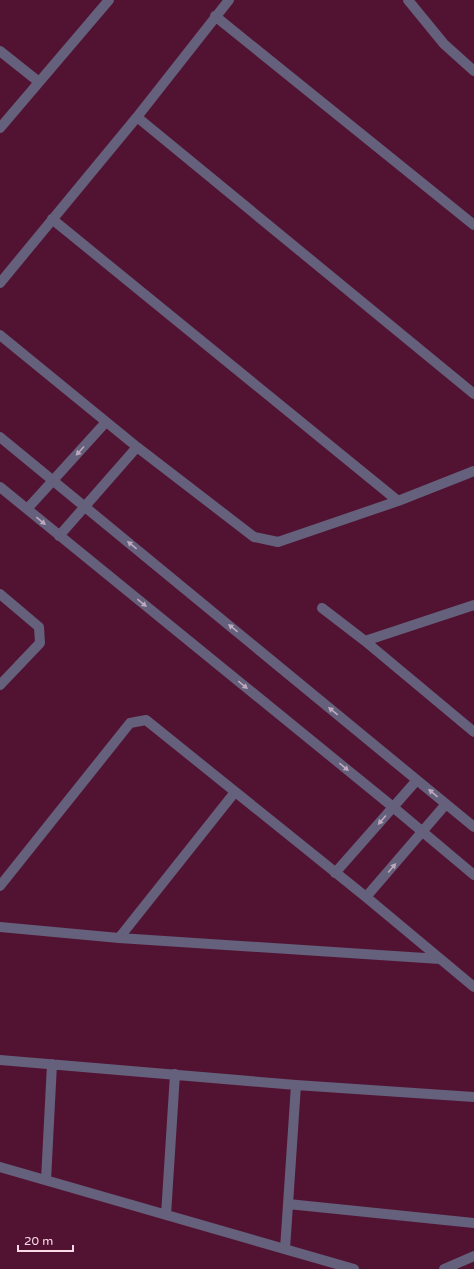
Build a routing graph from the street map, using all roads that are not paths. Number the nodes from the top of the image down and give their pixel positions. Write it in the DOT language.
graph roads {
  1 [pos="109,0"];
  2 [pos="229,0"];
  3 [pos="408,0"];
  4 [pos="215,16"];
  5 [pos="0,51"];
  6 [pos="474,71"];
  7 [pos="39,82"];
  8 [pos="137,117"];
  9 [pos="0,128"];
  10 [pos="52,219"];
  11 [pos="474,225"];
  12 [pos="0,283"];
  13 [pos="0,335"];
  14 [pos="474,394"];
  15 [pos="106,422"];
  16 [pos="0,437"];
  17 [pos="137,447"];
  18 [pos="474,471"];
  19 [pos="54,481"];
  20 [pos="0,487"];
  21 [pos="398,501"];
  22 [pos="84,506"];
  23 [pos="27,510"];
  24 [pos="59,536"];
  25 [pos="0,594"];
  26 [pos="474,605"];
  27 [pos="322,608"];
  28 [pos="365,641"];
  29 [pos="0,685"];
  30 [pos="474,732"];
  31 [pos="417,780"];
  32 [pos="235,792"];
  33 [pos="446,804"];
  34 [pos="393,807"];
  35 [pos="474,827"];
  36 [pos="422,831"];
  37 [pos="336,873"];
  38 [pos="474,875"];
  39 [pos="0,886"];
  40 [pos="366,897"];
  41 [pos="0,927"];
  42 [pos="119,938"];
  43 [pos="440,959"];
  44 [pos="474,988"];
  45 [pos="0,1060"];
  46 [pos="52,1064"];
  47 [pos="175,1074"];
  48 [pos="296,1085"];
  49 [pos="474,1097"];
  50 [pos="0,1167"];
  51 [pos="46,1180"];
  52 [pos="288,1204"];
  53 [pos="166,1215"];
  54 [pos="474,1223"];
  55 [pos="285,1249"];
  56 [pos="474,1256"];
  57 [pos="349,1268"];
  58 [pos="444,1269"];
  1 -- 7 [label="street"];
  2 -- 4 [label="street"];
  3 -- 6 [label="street"];
  4 -- 8 [label="street"];
  4 -- 11 [label="street"];
  5 -- 7 [label="street"];
  7 -- 9 [label="street"];
  8 -- 10 [label="street"];
  8 -- 14 [label="street"];
  10 -- 12 [label="street"];
  10 -- 21 [label="street"];
  13 -- 15 [label="street"];
  15 -- 17 [label="street"];
  15 -- 19 [label="street, one-way"];
  16 -- 19 [label="street"];
  17 -- 21 [label="street"];
  17 -- 22 [label="street"];
  18 -- 21 [label="street"];
  19 -- 22 [label="street"];
  19 -- 23 [label="street"];
  20 -- 23 [label="street"];
  22 -- 24 [label="street"];
  31 -- 22 [label="street, one-way"];
  23 -- 24 [label="street, one-way"];
  24 -- 34 [label="street, one-way"];
  25 -- 29 [label="street"];
  26 -- 28 [label="street"];
  27 -- 28 [label="street"];
  28 -- 30 [label="street"];
  33 -- 31 [label="street, one-way"];
  31 -- 34 [label="street"];
  32 -- 37 [label="street"];
  32 -- 39 [label="street"];
  32 -- 42 [label="street"];
  33 -- 35 [label="street"];
  33 -- 36 [label="street"];
  34 -- 36 [label="street"];
  34 -- 37 [label="street, one-way"];
  36 -- 38 [label="street"];
  40 -- 36 [label="street, one-way"];
  37 -- 40 [label="street"];
  40 -- 43 [label="street"];
  41 -- 42 [label="street"];
  42 -- 43 [label="street"];
  43 -- 44 [label="street"];
  45 -- 46 [label="street"];
  46 -- 47 [label="street"];
  46 -- 51 [label="street"];
  47 -- 48 [label="street"];
  47 -- 53 [label="street"];
  48 -- 49 [label="street"];
  48 -- 52 [label="street"];
  50 -- 51 [label="street"];
  51 -- 53 [label="street"];
  52 -- 54 [label="street"];
  52 -- 55 [label="street"];
  53 -- 55 [label="street"];
  55 -- 57 [label="street"];
  56 -- 58 [label="street"];
}
